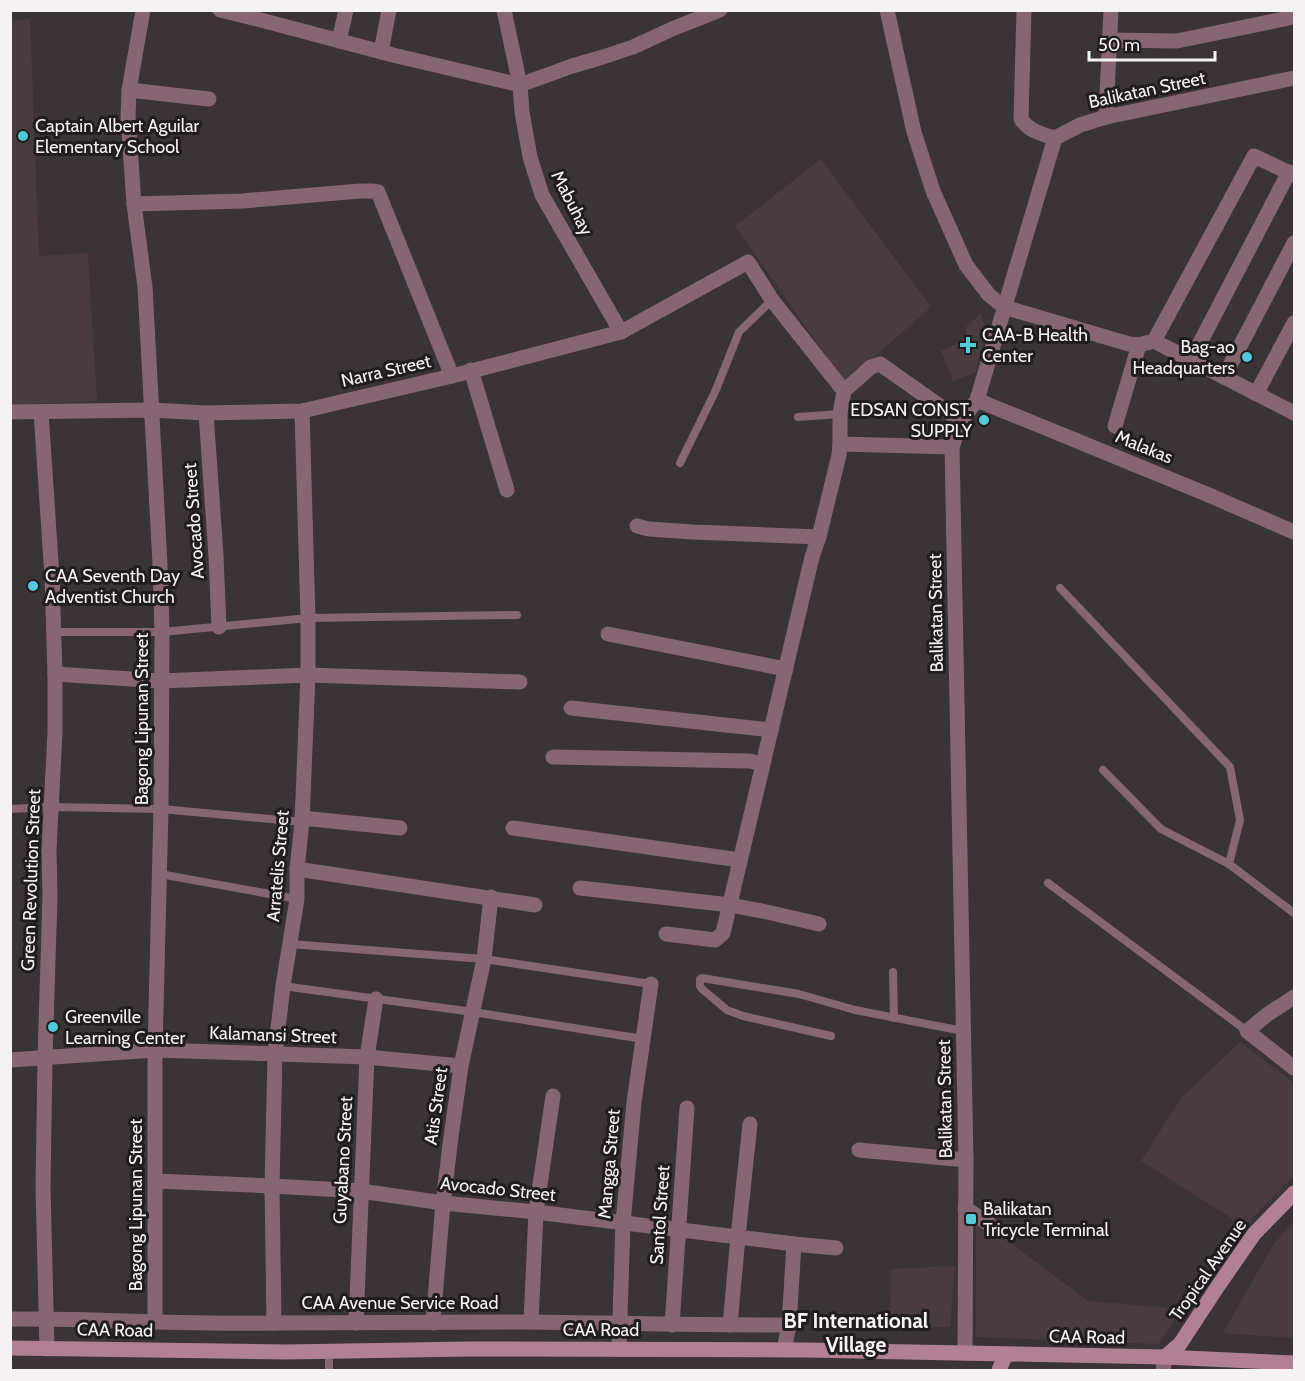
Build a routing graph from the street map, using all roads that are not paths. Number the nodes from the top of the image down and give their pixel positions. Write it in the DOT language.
graph roads {
  1 [pos="143,10"];
  2 [pos="220,10"];
  3 [pos="346,10"];
  4 [pos="389,10"];
  5 [pos="504,10"];
  6 [pos="720,10"];
  7 [pos="887,10"];
  8 [pos="1024,10"];
  9 [pos="1111,10"];
  10 [pos="258,15"];
  11 [pos="1294,17"];
  12 [pos="1110,40"];
  13 [pos="339,41"];
  14 [pos="381,52"];
  15 [pos="1294,78"];
  16 [pos="520,85"];
  17 [pos="129,90"];
  18 [pos="209,99"];
  19 [pos="1106,117"];
  20 [pos="1055,138"];
  21 [pos="1292,173"];
  22 [pos="134,204"];
  23 [pos="1294,243"];
  24 [pos="772,300"];
  25 [pos="1004,308"];
  26 [pos="1294,323"];
  27 [pos="621,332"];
  28 [pos="1147,343"];
  29 [pos="1191,360"];
  30 [pos="471,370"];
  31 [pos="452,376"];
  32 [pos="1224,377"];
  33 [pos="844,391"];
  34 [pos="1256,394"];
  35 [pos="977,400"];
  36 [pos="151,410"];
  37 [pos="302,411"];
  38 [pos="10,412"];
  39 [pos="41,412"];
  40 [pos="206,413"];
  41 [pos="840,414"];
  42 [pos="1294,414"];
  43 [pos="798,417"];
  44 [pos="961,421"];
  45 [pos="1115,426"];
  46 [pos="840,444"];
  47 [pos="952,447"];
  48 [pos="680,463"];
  49 [pos="507,490"];
  50 [pos="637,526"];
  51 [pos="1294,532"];
  52 [pos="819,537"];
  53 [pos="1060,588"];
  54 [pos="517,615"];
  55 [pos="308,618"];
  56 [pos="219,627"];
  57 [pos="55,632"];
  58 [pos="162,632"];
  59 [pos="608,634"];
  60 [pos="786,669"];
  61 [pos="55,674"];
  62 [pos="308,675"];
  63 [pos="161,681"];
  64 [pos="520,682"];
  65 [pos="571,708"];
  66 [pos="771,730"];
  67 [pos="553,757"];
  68 [pos="763,764"];
  69 [pos="1103,770"];
  70 [pos="52,807"];
  71 [pos="10,808"];
  72 [pos="161,809"];
  73 [pos="302,820"];
  74 [pos="400,828"];
  75 [pos="513,828"];
  76 [pos="740,860"];
  77 [pos="1229,864"];
  78 [pos="297,869"];
  79 [pos="160,874"];
  80 [pos="1048,883"];
  81 [pos="580,888"];
  82 [pos="491,897"];
  83 [pos="297,899"];
  84 [pos="535,905"];
  85 [pos="730,905"];
  86 [pos="1294,913"];
  87 [pos="819,924"];
  88 [pos="666,934"];
  89 [pos="290,944"];
  90 [pos="484,959"];
  91 [pos="892,972"];
  92 [pos="651,984"];
  93 [pos="282,986"];
  94 [pos="1294,997"];
  95 [pos="376,999"];
  96 [pos="473,1012"];
  97 [pos="894,1018"];
  98 [pos="963,1031"];
  99 [pos="1247,1031"];
  100 [pos="831,1036"];
  101 [pos="643,1039"];
  102 [pos="155,1050"];
  103 [pos="275,1054"];
  104 [pos="367,1057"];
  105 [pos="45,1058"];
  106 [pos="10,1060"];
  107 [pos="461,1066"];
  108 [pos="1294,1068"];
  109 [pos="553,1096"];
  110 [pos="687,1108"];
  111 [pos="750,1124"];
  112 [pos="859,1150"];
  113 [pos="966,1160"];
  114 [pos="155,1181"];
  115 [pos="272,1186"];
  116 [pos="361,1191"];
  117 [pos="1294,1193"];
  118 [pos="443,1203"];
  119 [pos="965,1209"];
  120 [pos="536,1212"];
  121 [pos="623,1223"];
  122 [pos="996,1229"];
  123 [pos="678,1230"];
  124 [pos="738,1237"];
  125 [pos="794,1245"];
  126 [pos="836,1248"];
  127 [pos="47,1318"];
  128 [pos="10,1319"];
  129 [pos="155,1322"];
  130 [pos="531,1322"];
  131 [pos="274,1323"];
  132 [pos="356,1323"];
  133 [pos="433,1323"];
  134 [pos="620,1324"];
  135 [pos="672,1325"];
  136 [pos="730,1325"];
  137 [pos="789,1325"];
  138 [pos="1180,1344"];
  139 [pos="10,1348"];
  140 [pos="47,1349"];
  141 [pos="619,1349"];
  142 [pos="784,1350"];
  143 [pos="329,1352"];
  144 [pos="965,1353"];
  145 [pos="1006,1354"];
  146 [pos="1294,1363"];
  147 [pos="1164,1364"];
  148 [pos="1190,1365"];
  149 [pos="329,1371"];
  150 [pos="999,1371"];
  1 -- 17 [label="street, Bagong Lipunan Street"];
  2 -- 10 [label="street"];
  3 -- 13 [label="street"];
  4 -- 14 [label="street"];
  5 -- 16 [label="street, Mabuhay"];
  6 -- 16 [label="street"];
  7 -- 25 [label="street"];
  8 -- 20 [label="street"];
  9 -- 12 [label="street"];
  10 -- 13 [label="street"];
  11 -- 12 [label="street"];
  12 -- 19 [label="street"];
  13 -- 14 [label="street"];
  14 -- 16 [label="street"];
  15 -- 19 [label="street, Balikatan Street"];
  16 -- 27 [label="street, Mabuhay"];
  17 -- 18 [label="street"];
  17 -- 22 [label="street, Bagong Lipunan Street"];
  19 -- 20 [label="street, Balikatan Street"];
  20 -- 25 [label="street, Balikatan Street"];
  21 -- 28 [label="street"];
  21 -- 29 [label="street"];
  22 -- 31 [label="street"];
  22 -- 36 [label="street, Bagong Lipunan Street"];
  23 -- 32 [label="street"];
  24 -- 27 [label="street, Narra Street"];
  24 -- 33 [label="street"];
  24 -- 48 [label="lane"];
  25 -- 28 [label="street"];
  25 -- 35 [label="street, Balikatan Street"];
  26 -- 34 [label="street"];
  27 -- 30 [label="street, Narra Street"];
  28 -- 29 [label="street"];
  28 -- 45 [label="street"];
  29 -- 32 [label="street"];
  30 -- 31 [label="street, Narra Street"];
  30 -- 49 [label="street"];
  31 -- 37 [label="street, Narra Street"];
  32 -- 34 [label="street"];
  33 -- 41 [label="street"];
  33 -- 44 [label="street"];
  34 -- 42 [label="street"];
  35 -- 44 [label="street, Balikatan Street"];
  35 -- 51 [label="street, Malakas"];
  36 -- 39 [label="street, Narra Street"];
  36 -- 40 [label="street, Narra Street"];
  36 -- 58 [label="street, Bagong Lipunan Street"];
  37 -- 40 [label="street, Narra Street"];
  37 -- 55 [label="street, Arratelis Street"];
  38 -- 39 [label="street, Narra Street"];
  39 -- 57 [label="street, Green Revolution Street"];
  40 -- 56 [label="street, Avocado Street"];
  41 -- 43 [label="lane"];
  41 -- 46 [label="street"];
  44 -- 47 [label="street, Balikatan Street"];
  46 -- 47 [label="street"];
  46 -- 52 [label="street"];
  47 -- 98 [label="street, Balikatan Street"];
  50 -- 52 [label="street"];
  52 -- 60 [label="street"];
  53 -- 77 [label="lane"];
  54 -- 55 [label="lane"];
  55 -- 56 [label="lane"];
  55 -- 62 [label="street, Arratelis Street"];
  56 -- 58 [label="lane"];
  57 -- 58 [label="lane"];
  57 -- 61 [label="street, Green Revolution Street"];
  58 -- 63 [label="street, Bagong Lipunan Street"];
  59 -- 60 [label="street"];
  60 -- 66 [label="street"];
  61 -- 63 [label="street"];
  61 -- 70 [label="street, Green Revolution Street"];
  62 -- 63 [label="street"];
  62 -- 64 [label="street"];
  62 -- 73 [label="street, Arratelis Street"];
  63 -- 72 [label="street, Bagong Lipunan Street"];
  65 -- 66 [label="street"];
  66 -- 68 [label="street"];
  67 -- 68 [label="street"];
  68 -- 76 [label="street"];
  69 -- 77 [label="lane"];
  70 -- 71 [label="lane"];
  70 -- 72 [label="lane"];
  70 -- 105 [label="street, Green Revolution Street"];
  72 -- 73 [label="lane"];
  72 -- 79 [label="street, Bagong Lipunan Street"];
  73 -- 74 [label="street"];
  73 -- 78 [label="street, Arratelis Street"];
  75 -- 76 [label="street"];
  76 -- 85 [label="street"];
  77 -- 86 [label="lane"];
  78 -- 82 [label="street"];
  78 -- 83 [label="street, Arratelis Street"];
  79 -- 83 [label="lane"];
  79 -- 102 [label="street, Bagong Lipunan Street"];
  80 -- 99 [label="lane"];
  81 -- 85 [label="street"];
  82 -- 84 [label="street"];
  82 -- 90 [label="street, Atis Street"];
  83 -- 89 [label="street, Arratelis Street"];
  85 -- 87 [label="street"];
  85 -- 88 [label="street"];
  89 -- 90 [label="lane"];
  89 -- 93 [label="street, Arratelis Street"];
  90 -- 92 [label="lane"];
  90 -- 96 [label="street, Atis Street"];
  91 -- 97 [label="lane"];
  92 -- 101 [label="street, Mangga Street"];
  93 -- 95 [label="lane"];
  93 -- 103 [label="street, Arratelis Street"];
  94 -- 99 [label="street"];
  95 -- 96 [label="lane"];
  95 -- 104 [label="street, Guyabano Street"];
  96 -- 101 [label="lane"];
  96 -- 107 [label="street, Atis Street"];
  97 -- 98 [label="lane"];
  97 -- 100 [label="lane"];
  98 -- 113 [label="street, Balikatan Street"];
  99 -- 108 [label="street"];
  101 -- 121 [label="street, Mangga Street"];
  102 -- 103 [label="street, Kalamansi Street"];
  102 -- 105 [label="street, Kalamansi Street"];
  102 -- 114 [label="street, Bagong Lipunan Street"];
  103 -- 104 [label="street, Kalamansi Street"];
  103 -- 115 [label="street, Arratelis Street"];
  104 -- 107 [label="street, Kalamansi Street"];
  104 -- 116 [label="street, Guyabano Street"];
  105 -- 106 [label="street, Kalamansi Street"];
  105 -- 127 [label="street, Green Revolution Street"];
  107 -- 118 [label="street, Atis Street"];
  109 -- 120 [label="street"];
  110 -- 123 [label="street, Santol Street"];
  111 -- 124 [label="street"];
  112 -- 113 [label="street"];
  113 -- 119 [label="street, Balikatan Street"];
  114 -- 115 [label="street, Avocado Street"];
  114 -- 129 [label="street, Bagong Lipunan Street"];
  115 -- 116 [label="street, Avocado Street"];
  115 -- 131 [label="street, Arratelis Street"];
  116 -- 118 [label="street, Avocado Street"];
  116 -- 132 [label="street, Guyabano Street"];
  117 -- 138 [label="main road, Tropical Avenue"];
  118 -- 120 [label="street, Avocado Street"];
  118 -- 133 [label="street, Atis Street"];
  119 -- 122 [label="street"];
  119 -- 144 [label="street, Balikatan Street"];
  120 -- 121 [label="street, Avocado Street"];
  120 -- 130 [label="street"];
  121 -- 123 [label="street, Avocado Street"];
  121 -- 134 [label="street, Mangga Street"];
  123 -- 124 [label="street, Avocado Street"];
  123 -- 135 [label="street, Santol Street"];
  124 -- 125 [label="street, Avocado Street"];
  124 -- 136 [label="street"];
  125 -- 126 [label="street, Avocado Street"];
  125 -- 137 [label="street"];
  127 -- 128 [label="street, CAA Avenue Service Road"];
  127 -- 129 [label="street, CAA Avenue Service Road"];
  127 -- 140 [label="street, Green Revolution Street"];
  129 -- 131 [label="street, CAA Avenue Service Road"];
  130 -- 133 [label="street, CAA Avenue Service Road"];
  130 -- 134 [label="street, CAA Avenue Service Road"];
  131 -- 132 [label="street, CAA Avenue Service Road"];
  132 -- 133 [label="street, CAA Avenue Service Road"];
  134 -- 135 [label="street, CAA Avenue Service Road"];
  134 -- 141 [label="street, Mangga Street"];
  135 -- 136 [label="street, CAA Avenue Service Road"];
  136 -- 137 [label="street, CAA Avenue Service Road"];
  137 -- 142 [label="street"];
  138 -- 147 [label="main road, Tropical Avenue"];
  138 -- 148 [label="main road, Tropical Avenue"];
  139 -- 140 [label="main road, CAA Road"];
  140 -- 143 [label="main road, CAA Road"];
  141 -- 142 [label="main road, CAA Road"];
  141 -- 143 [label="main road, CAA Road"];
  142 -- 144 [label="main road, CAA Road"];
  143 -- 149 [label="lane"];
  144 -- 145 [label="main road, CAA Road"];
  145 -- 147 [label="main road, CAA Road"];
  145 -- 150 [label="main road"];
  146 -- 148 [label="main road, CAA Road"];
  147 -- 148 [label="main road, CAA Road"];
}
